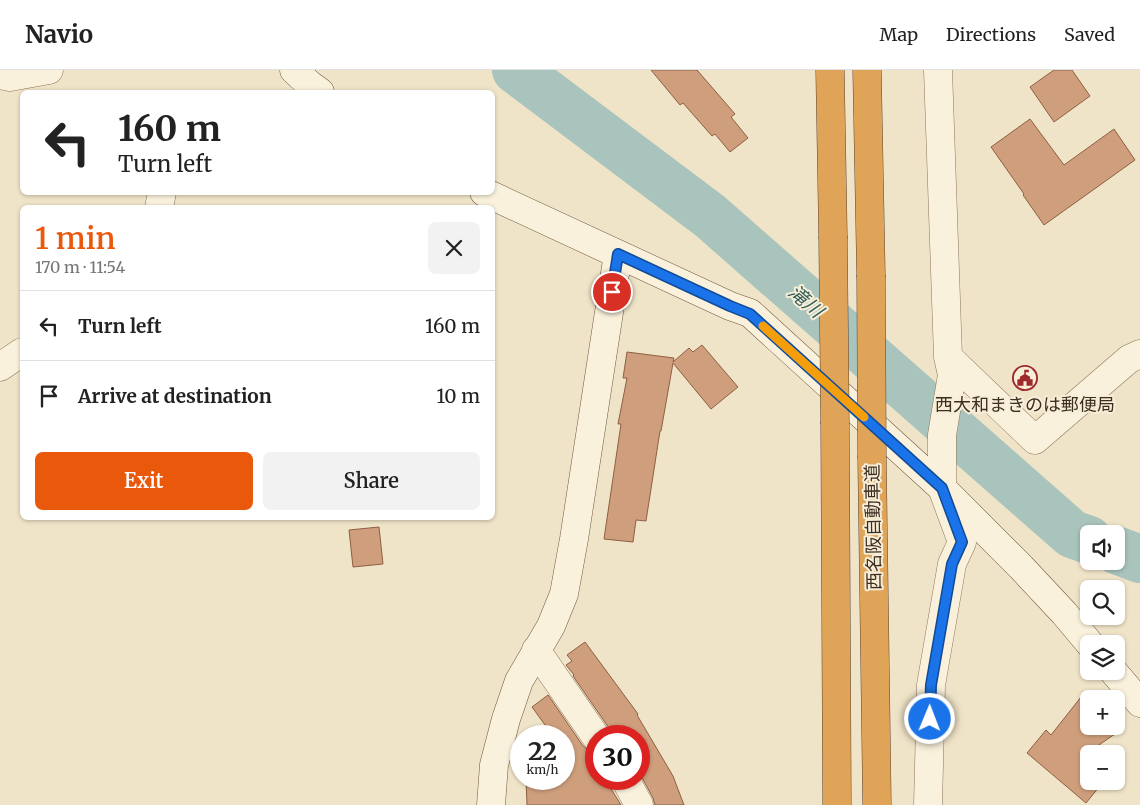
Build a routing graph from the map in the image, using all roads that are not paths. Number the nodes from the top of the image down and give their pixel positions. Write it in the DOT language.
graph roads {
  1 [pos="49,70"];
  2 [pos="830,70"];
  3 [pos="867,70"];
  4 [pos="938,70"];
  5 [pos="0,75"];
  6 [pos="490,195"];
  7 [pos="618,254"];
  8 [pos="20,353"];
  9 [pos="1140,354"];
  10 [pos="950,366"];
  11 [pos="0,368"];
  12 [pos="942,488"];
  13 [pos="1082,635"];
  14 [pos="536,650"];
  15 [pos="1121,680"];
  16 [pos="1140,703"];
  17 [pos="588,725"];
  18 [pos="631,790"];
  19 [pos="491,805"];
  20 [pos="639,805"];
  21 [pos="837,805"];
  22 [pos="877,805"];
  23 [pos="928,805"];
  1 -- 5 [label="street"];
  2 -- 21 [label="highway, 西名阪自動車道, bridge"];
  3 -- 22 [label="highway, 西名阪自動車道, bridge"];
  4 -- 10 [label="street"];
  6 -- 7 [label="street"];
  7 -- 12 [label="street"];
  7 -- 14 [label="street"];
  8 -- 11 [label="street"];
  9 -- 10 [label="street"];
  10 -- 12 [label="street"];
  12 -- 13 [label="street"];
  12 -- 23 [label="street"];
  14 -- 17 [label="street"];
  14 -- 19 [label="street"];
  15 -- 16 [label="street"];
  18 -- 20 [label="street"];
}
